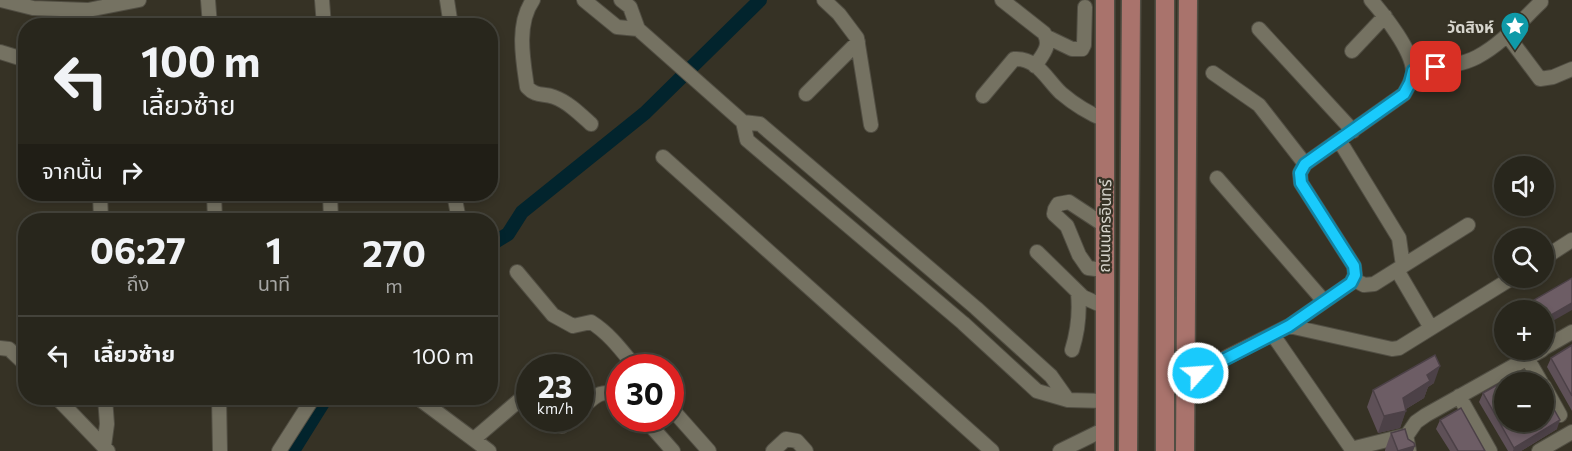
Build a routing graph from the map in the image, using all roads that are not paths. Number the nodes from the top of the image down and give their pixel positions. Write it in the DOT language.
graph roads {
  1 [pos="1,0"];
  2 [pos="139,0"];
  3 [pos="208,0"];
  4 [pos="322,0"];
  5 [pos="447,0"];
  6 [pos="533,0"];
  7 [pos="584,0"];
  8 [pos="621,0"];
  9 [pos="824,0"];
  10 [pos="1002,0"];
  11 [pos="1105,0"];
  12 [pos="1131,0"];
  13 [pos="1165,0"];
  14 [pos="1188,0"];
  15 [pos="1371,0"];
  16 [pos="1540,2"];
  17 [pos="88,5"];
  18 [pos="1085,7"];
  19 [pos="1385,16"];
  20 [pos="209,18"];
  21 [pos="323,18"];
  22 [pos="450,18"];
  23 [pos="638,29"];
  24 [pos="1259,29"];
  25 [pos="1507,35"];
  26 [pos="1047,37"];
  27 [pos="858,42"];
  28 [pos="1352,51"];
  29 [pos="0,52"];
  30 [pos="18,58"];
  31 [pos="1035,66"];
  32 [pos="1572,69"];
  33 [pos="1413,71"];
  34 [pos="1213,73"];
  35 [pos="806,94"];
  36 [pos="982,96"];
  37 [pos="1165,105"];
  38 [pos="1105,120"];
  39 [pos="742,122"];
  40 [pos="591,124"];
  41 [pos="871,125"];
  42 [pos="1353,131"];
  43 [pos="1339,140"];
  44 [pos="663,157"];
  45 [pos="1305,164"];
  46 [pos="1217,178"];
  47 [pos="839,191"];
  48 [pos="825,206"];
  49 [pos="1130,207"];
  50 [pos="1185,222"];
  51 [pos="1104,225"];
  52 [pos="1468,225"];
  53 [pos="1572,240"];
  54 [pos="1037,252"];
  55 [pos="1554,252"];
  56 [pos="1400,268"];
  57 [pos="1104,270"];
  58 [pos="517,272"];
  59 [pos="1353,279"];
  60 [pos="1496,288"];
  61 [pos="1078,293"];
  62 [pos="1323,300"];
  63 [pos="1103,306"];
  64 [pos="976,308"];
  65 [pos="963,323"];
  66 [pos="1289,326"];
  67 [pos="1431,328"];
  68 [pos="1572,332"];
  69 [pos="1273,335"];
  70 [pos="1554,343"];
  71 [pos="0,348"];
  72 [pos="1103,349"];
  73 [pos="1072,350"];
  74 [pos="1024,351"];
  75 [pos="624,354"];
  76 [pos="18,357"];
  77 [pos="1523,360"];
  78 [pos="1010,366"];
  79 [pos="1185,378"];
  80 [pos="1459,396"];
  81 [pos="1068,400"];
  82 [pos="1105,401"];
  83 [pos="516,403"];
  84 [pos="64,405"];
  85 [pos="106,405"];
  86 [pos="219,405"];
  87 [pos="309,405"];
  88 [pos="428,405"];
  89 [pos="1554,405"];
  90 [pos="1560,415"];
  91 [pos="684,423"];
  92 [pos="1105,429"];
  93 [pos="656,432"];
  94 [pos="1572,432"];
  95 [pos="474,438"];
  96 [pos="1407,445"];
  97 [pos="106,448"];
  98 [pos="1352,450"];
  99 [pos="220,451"];
  100 [pos="279,451"];
  101 [pos="489,451"];
  102 [pos="673,451"];
  103 [pos="709,451"];
  104 [pos="773,451"];
  105 [pos="806,451"];
  106 [pos="992,451"];
  107 [pos="1060,451"];
  108 [pos="1104,451"];
  109 [pos="1128,451"];
  110 [pos="1165,451"];
  111 [pos="1185,451"];
  112 [pos="1490,451"];
  113 [pos="1539,451"];
  1 -- 17 [label="street"];
  2 -- 17 [label="street"];
  3 -- 20 [label="street"];
  4 -- 21 [label="street"];
  5 -- 22 [label="street"];
  6 -- 40 [label="street"];
  7 -- 23 [label="street"];
  8 -- 23 [label="street"];
  9 -- 27 [label="street"];
  10 -- 26 [label="street"];
  11 -- 38 [label="main road, ถนนนครอินทร์"];
  12 -- 49 [label="main road, ถนนนครอินทร์"];
  13 -- 37 [label="main road"];
  14 -- 50 [label="main road"];
  15 -- 19 [label="street"];
  16 -- 25 [label="street"];
  18 -- 26 [label="street"];
  19 -- 28 [label="street"];
  19 -- 33 [label="street"];
  23 -- 39 [label="street"];
  24 -- 42 [label="street"];
  25 -- 32 [label="street"];
  25 -- 33 [label="street"];
  26 -- 31 [label="street"];
  27 -- 35 [label="street"];
  27 -- 41 [label="street"];
  29 -- 30 [label="street"];
  31 -- 36 [label="street"];
  31 -- 38 [label="street"];
  33 -- 42 [label="street"];
  34 -- 45 [label="street"];
  37 -- 50 [label="main road"];
  37 -- 110 [label="main road"];
  38 -- 51 [label="main road, ถนนนครอินทร์"];
  39 -- 47 [label="street"];
  39 -- 48 [label="street"];
  42 -- 43 [label="street"];
  43 -- 45 [label="street"];
  43 -- 56 [label="street"];
  44 -- 106 [label="street"];
  45 -- 59 [label="street"];
  46 -- 62 [label="street"];
  47 -- 48 [label="street"];
  47 -- 64 [label="street"];
  48 -- 65 [label="street"];
  49 -- 72 [label="main road"];
  49 -- 109 [label="main road, ถนนนครอินทร์"];
  50 -- 79 [label="main road"];
  51 -- 57 [label="main road, ถนนนครอินทร์"];
  51 -- 57 [label="street"];
  52 -- 56 [label="street"];
  53 -- 55 [label="street"];
  54 -- 61 [label="street"];
  56 -- 59 [label="street"];
  56 -- 67 [label="street"];
  57 -- 63 [label="main road, ถนนนครอินทร์"];
  58 -- 75 [label="street"];
  59 -- 62 [label="street"];
  60 -- 67 [label="street"];
  61 -- 63 [label="street"];
  61 -- 73 [label="street"];
  62 -- 66 [label="street"];
  63 -- 72 [label="main road, ถนนนครอินทร์"];
  64 -- 65 [label="street"];
  64 -- 74 [label="street"];
  65 -- 78 [label="street"];
  66 -- 67 [label="street"];
  66 -- 69 [label="street"];
  68 -- 70 [label="street"];
  69 -- 79 [label="street"];
  69 -- 98 [label="street"];
  71 -- 76 [label="street"];
  72 -- 82 [label="main road, ถนนนครอินทร์"];
  74 -- 78 [label="street"];
  74 -- 81 [label="street"];
  77 -- 80 [label="street"];
  78 -- 81 [label="street"];
  79 -- 111 [label="main road"];
  80 -- 96 [label="street"];
  80 -- 112 [label="street"];
  81 -- 82 [label="street"];
  82 -- 92 [label="main road, ถนนนครอินทร์"];
  83 -- 95 [label="street"];
  84 -- 97 [label="street"];
  85 -- 97 [label="street"];
  86 -- 99 [label="street"];
  87 -- 100 [label="street"];
  88 -- 95 [label="street"];
  89 -- 90 [label="street"];
  91 -- 103 [label="street"];
  92 -- 107 [label="street"];
  92 -- 108 [label="main road, ถนนนครอินทร์"];
  93 -- 102 [label="street"];
  94 -- 113 [label="street"];
  95 -- 101 [label="street"];
  96 -- 98 [label="street"];
  104 -- 105 [label="street"];
}
